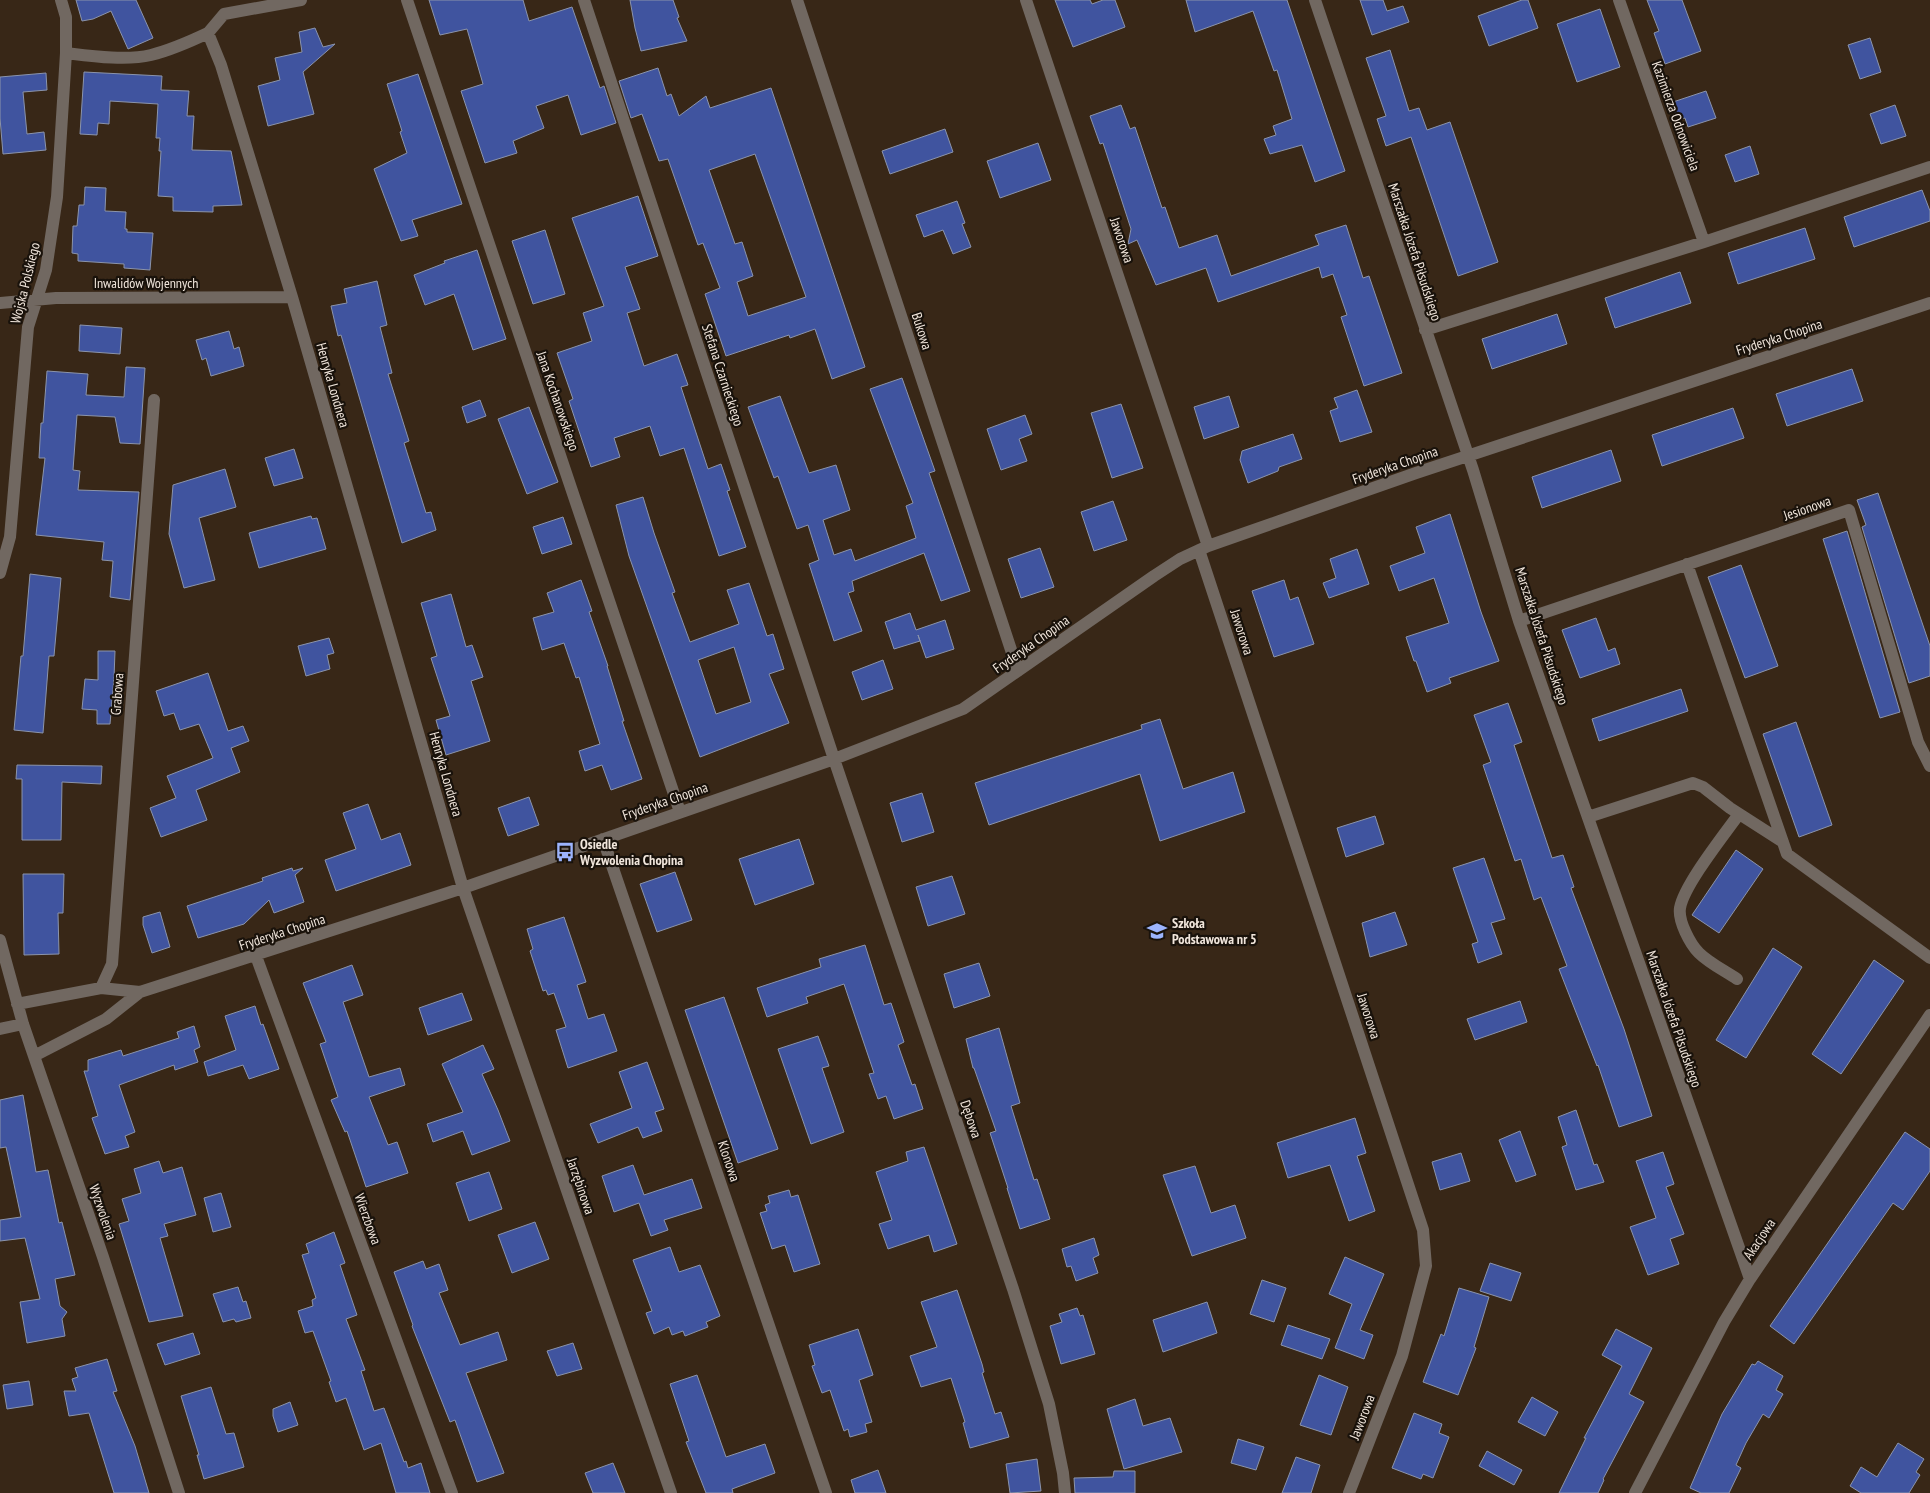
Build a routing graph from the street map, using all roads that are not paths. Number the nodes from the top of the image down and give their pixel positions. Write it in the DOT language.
graph roads {
  1 [pos="62,0"];
  2 [pos="407,0"];
  3 [pos="584,0"];
  4 [pos="797,0"];
  5 [pos="1026,0"];
  6 [pos="1314,0"];
  7 [pos="1619,0"];
  8 [pos="294,1"];
  9 [pos="208,33"];
  10 [pos="66,53"];
  11 [pos="1930,167"];
  12 [pos="1704,242"];
  13 [pos="292,297"];
  14 [pos="36,299"];
  15 [pos="0,303"];
  16 [pos="1930,303"];
  17 [pos="1426,330"];
  18 [pos="154,400"];
  19 [pos="1467,456"];
  20 [pos="1203,548"];
  21 [pos="1687,564"];
  22 [pos="0,573"];
  23 [pos="1520,621"];
  24 [pos="1018,671"];
  25 [pos="834,759"];
  26 [pos="1930,766"];
  27 [pos="680,812"];
  28 [pos="1739,814"];
  29 [pos="1588,817"];
  30 [pos="603,839"];
  31 [pos="1783,842"];
  32 [pos="464,888"];
  33 [pos="0,940"];
  34 [pos="256,956"];
  35 [pos="1930,958"];
  36 [pos="1737,979"];
  37 [pos="101,988"];
  38 [pos="140,992"];
  39 [pos="17,1004"];
  40 [pos="1930,1015"];
  41 [pos="23,1024"];
  42 [pos="0,1029"];
  43 [pos="34,1056"];
  44 [pos="1750,1279"];
  45 [pos="179,1493"];
  46 [pos="452,1493"];
  47 [pos="671,1493"];
  48 [pos="826,1493"];
  49 [pos="1064,1493"];
  50 [pos="1349,1493"];
  51 [pos="1635,1493"];
  1 -- 10 [label="street, Wojska Polskiego"];
  2 -- 27 [label="street, Jana Kochanowskiego"];
  3 -- 25 [label="street, Stefana Czarnieckiego"];
  4 -- 24 [label="street, Bukowa"];
  5 -- 20 [label="street, Jaworowa"];
  6 -- 17 [label="street, Marszałka Józefa Piłsudskiego"];
  7 -- 12 [label="street, Kazimierza Odnowiciela"];
  8 -- 9 [label="street"];
  9 -- 10 [label="street"];
  9 -- 13 [label="street, Henryka Londnera"];
  10 -- 14 [label="street, Wojska Polskiego"];
  11 -- 12 [label="street"];
  12 -- 17 [label="street"];
  13 -- 14 [label="street, Inwalidów Wojennych"];
  13 -- 32 [label="street, Henryka Londnera"];
  14 -- 15 [label="street, Inwalidów Wojennych"];
  14 -- 22 [label="street, Wojska Polskiego"];
  16 -- 19 [label="street, Fryderyka Chopina"];
  17 -- 19 [label="street, Marszałka Józefa Piłsudskiego"];
  18 -- 37 [label="street, Grabowa"];
  19 -- 20 [label="street, Fryderyka Chopina"];
  19 -- 23 [label="street, Marszałka Józefa Piłsudskiego"];
  20 -- 24 [label="street, Fryderyka Chopina"];
  20 -- 50 [label="street, Jaworowa"];
  21 -- 23 [label="street, Jesionowa"];
  21 -- 26 [label="street, Jesionowa"];
  21 -- 31 [label="street"];
  23 -- 29 [label="street, Marszałka Józefa Piłsudskiego"];
  24 -- 25 [label="street, Fryderyka Chopina"];
  25 -- 27 [label="street, Fryderyka Chopina"];
  25 -- 49 [label="street, Dębowa"];
  27 -- 30 [label="street, Fryderyka Chopina"];
  28 -- 29 [label="street"];
  28 -- 31 [label="street"];
  28 -- 36 [label="street"];
  29 -- 44 [label="street, Marszałka Józefa Piłsudskiego"];
  30 -- 32 [label="street, Fryderyka Chopina"];
  30 -- 48 [label="street, Klonowa"];
  31 -- 35 [label="street"];
  32 -- 34 [label="street, Fryderyka Chopina"];
  32 -- 47 [label="street, Jarzębinowa"];
  33 -- 39 [label="street, Wyzwolenia"];
  34 -- 38 [label="street, Fryderyka Chopina"];
  34 -- 46 [label="street, Wierzbowa"];
  37 -- 38 [label="street, Fryderyka Chopina"];
  37 -- 39 [label="street, Fryderyka Chopina"];
  38 -- 43 [label="street, Fryderyka Chopina"];
  39 -- 41 [label="street, Wyzwolenia"];
  40 -- 44 [label="street, Akacjowa"];
  41 -- 42 [label="street"];
  41 -- 43 [label="street, Wyzwolenia"];
  43 -- 45 [label="street, Wyzwolenia"];
  44 -- 51 [label="street, Akacjowa"];
}
